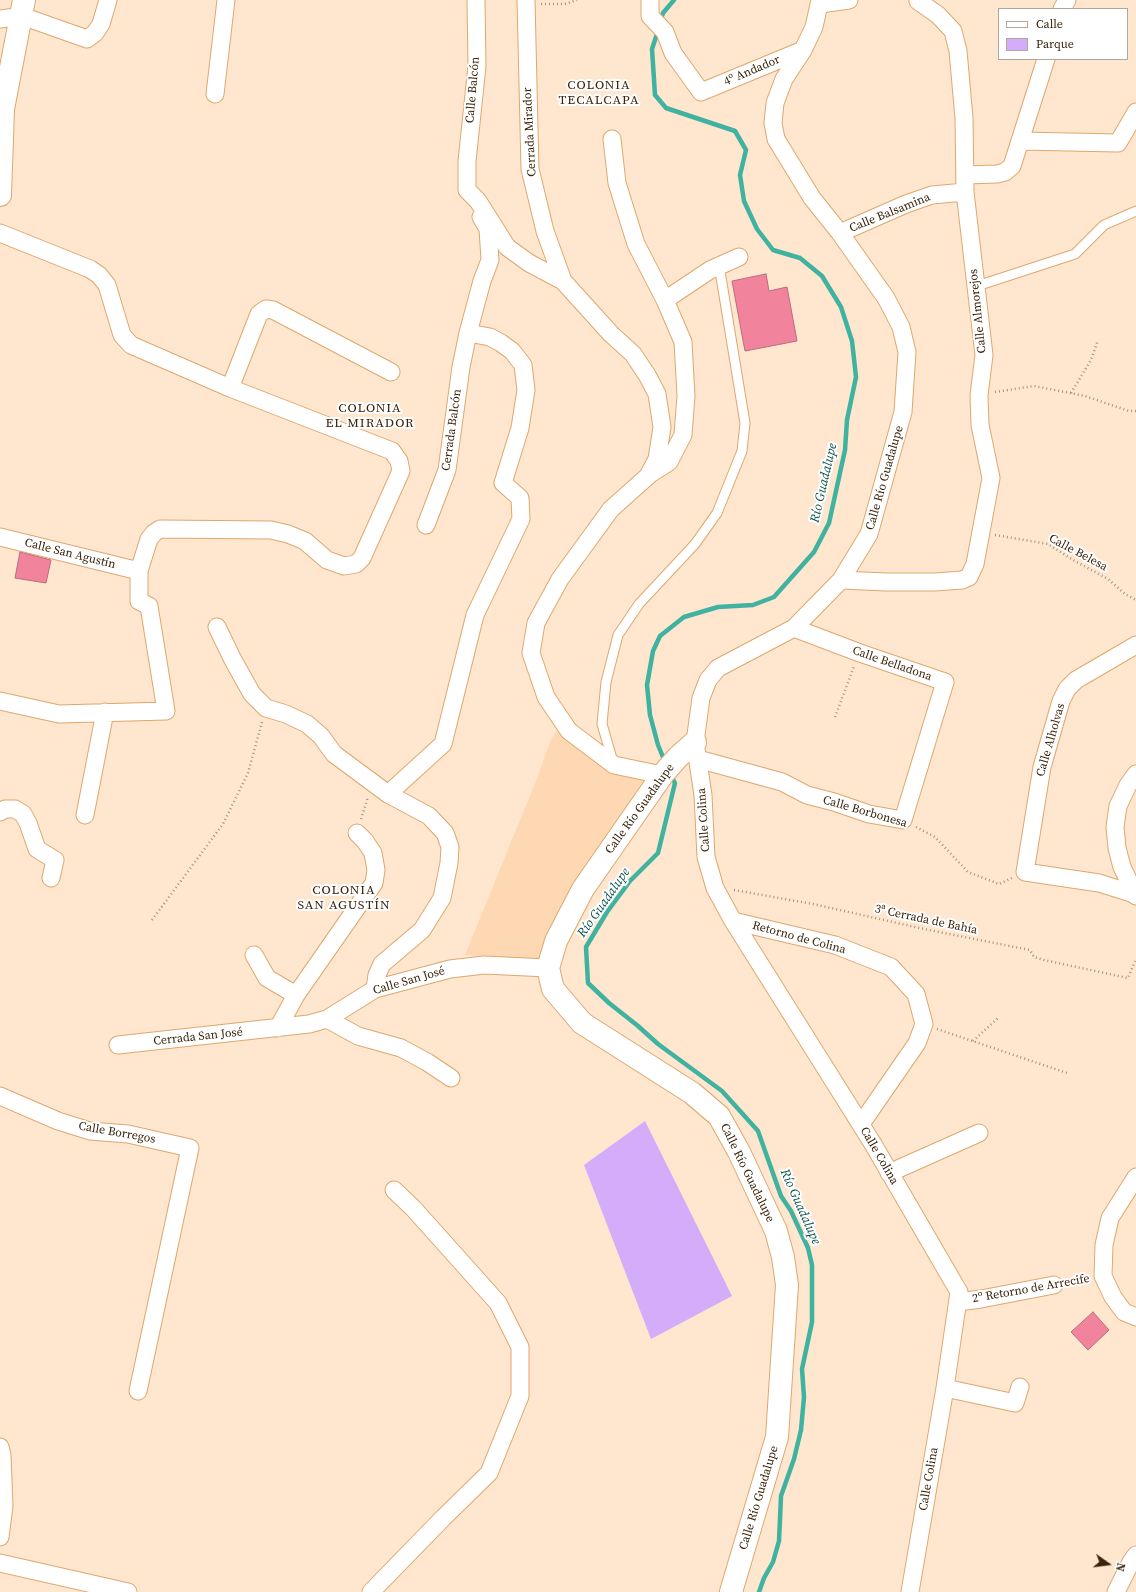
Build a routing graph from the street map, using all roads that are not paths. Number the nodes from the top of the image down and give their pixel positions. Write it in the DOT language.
graph roads {
  1 [pos="108,0"];
  2 [pos="226,0"];
  3 [pos="476,0"];
  4 [pos="650,0"];
  5 [pos="849,0"];
  6 [pos="917,0"];
  7 [pos="526,1"];
  8 [pos="820,2"];
  9 [pos="23,8"];
  10 [pos="0,19"];
  11 [pos="803,50"];
  12 [pos="1046,60"];
  13 [pos="215,94"];
  14 [pos="1135,115"];
  15 [pos="612,139"];
  16 [pos="1021,141"];
  17 [pos="965,184"];
  18 [pos="467,185"];
  19 [pos="0,195"];
  20 [pos="1136,212"];
  21 [pos="0,232"];
  22 [pos="840,233"];
  23 [pos="739,257"];
  24 [pos="719,265"];
  25 [pos="563,281"];
  26 [pos="977,286"];
  27 [pos="665,300"];
  28 [pos="468,333"];
  29 [pos="391,372"];
  30 [pos="230,388"];
  31 [pos="648,476"];
  32 [pos="426,525"];
  33 [pos="0,537"];
  34 [pos="139,571"];
  35 [pos="841,580"];
  36 [pos="217,627"];
  37 [pos="794,628"];
  38 [pos="1136,645"];
  39 [pos="0,701"];
  40 [pos="105,712"];
  41 [pos="696,751"];
  42 [pos="614,765"];
  43 [pos="667,770"];
  44 [pos="1136,774"];
  45 [pos="388,794"];
  46 [pos="0,812"];
  47 [pos="85,815"];
  48 [pos="902,820"];
  49 [pos="357,833"];
  50 [pos="51,878"];
  51 [pos="1135,895"];
  52 [pos="733,921"];
  53 [pos="254,955"];
  54 [pos="548,968"];
  55 [pos="375,988"];
  56 [pos="296,995"];
  57 [pos="327,1019"];
  58 [pos="278,1028"];
  59 [pos="118,1045"];
  60 [pos="451,1078"];
  61 [pos="0,1096"];
  62 [pos="861,1124"];
  63 [pos="979,1133"];
  64 [pos="889,1173"];
  65 [pos="1136,1177"];
  66 [pos="394,1190"];
  67 [pos="1054,1285"];
  68 [pos="958,1302"];
  69 [pos="1136,1317"];
  70 [pos="1020,1387"];
  71 [pos="945,1388"];
  72 [pos="138,1391"];
  73 [pos="0,1448"];
  74 [pos="0,1537"];
  75 [pos="1136,1556"];
  76 [pos="0,1563"];
  77 [pos="128,1592"];
  78 [pos="371,1592"];
  79 [pos="731,1592"];
  80 [pos="910,1592"];
  81 [pos="1116,1592"];
  1 -- 9 [label="street"];
  2 -- 13 [label="street"];
  3 -- 18 [label="street, Calle Balcón"];
  4 -- 11 [label="street, 4º Andador"];
  5 -- 8 [label="street"];
  6 -- 17 [label="street, Calle Almorejos"];
  7 -- 25 [label="street, Cerrada Mirador"];
  8 -- 11 [label="street, Calle Río Guadalupe"];
  9 -- 10 [label="street"];
  9 -- 19 [label="street"];
  11 -- 22 [label="street, Calle Río Guadalupe"];
  12 -- 16 [label="street, Calle Balsamina"];
  14 -- 16 [label="street"];
  15 -- 27 [label="street"];
  16 -- 17 [label="street, Calle Balsamina"];
  17 -- 22 [label="street, Calle Balsamina"];
  17 -- 26 [label="street, Calle Almorejos"];
  18 -- 25 [label="street"];
  18 -- 28 [label="street, Calle Balcón"];
  20 -- 26 [label="lane"];
  21 -- 30 [label="street"];
  22 -- 35 [label="street, Calle Río Guadalupe"];
  23 -- 24 [label="street"];
  24 -- 27 [label="street"];
  24 -- 42 [label="lane"];
  25 -- 31 [label="street"];
  26 -- 35 [label="street, Calle Almorejos"];
  27 -- 31 [label="street"];
  28 -- 32 [label="street, Cerrada Balcón"];
  28 -- 45 [label="street"];
  29 -- 30 [label="street"];
  30 -- 34 [label="street"];
  31 -- 42 [label="street"];
  33 -- 34 [label="street, Calle San Agustín"];
  34 -- 40 [label="street"];
  35 -- 37 [label="street, Calle Río Guadalupe"];
  36 -- 45 [label="street"];
  37 -- 41 [label="street, Calle Río Guadalupe"];
  37 -- 48 [label="street, Calle Belladona"];
  38 -- 51 [label="street, Calle Alholvas"];
  39 -- 40 [label="street"];
  40 -- 47 [label="street"];
  41 -- 43 [label="street, Calle Río Guadalupe"];
  41 -- 48 [label="street, Calle Borbonesa"];
  41 -- 52 [label="street, Calle Colina"];
  42 -- 43 [label="street"];
  43 -- 54 [label="street, Calle Río Guadalupe"];
  44 -- 51 [label="street"];
  45 -- 55 [label="street"];
  46 -- 50 [label="street"];
  49 -- 56 [label="street"];
  52 -- 62 [label="street, Calle Colina"];
  52 -- 62 [label="street, Retorno de Colina"];
  53 -- 56 [label="street"];
  54 -- 55 [label="street, Calle San José"];
  54 -- 79 [label="street, Calle Río Guadalupe"];
  55 -- 57 [label="street, Calle San José"];
  56 -- 58 [label="street"];
  57 -- 58 [label="street, Calle San José"];
  57 -- 60 [label="street"];
  58 -- 59 [label="street, Cerrada San José"];
  61 -- 72 [label="street, Calle Borregos"];
  62 -- 64 [label="street, Calle Colina"];
  63 -- 64 [label="street"];
  64 -- 68 [label="street, Calle Colina"];
  65 -- 69 [label="street"];
  66 -- 78 [label="street"];
  67 -- 68 [label="street, 2º Retorno de Arrecife"];
  68 -- 71 [label="street, Calle Colina"];
  70 -- 71 [label="street"];
  71 -- 80 [label="street, Calle Colina"];
  73 -- 74 [label="street"];
  75 -- 81 [label="street"];
  76 -- 77 [label="street"];
}
